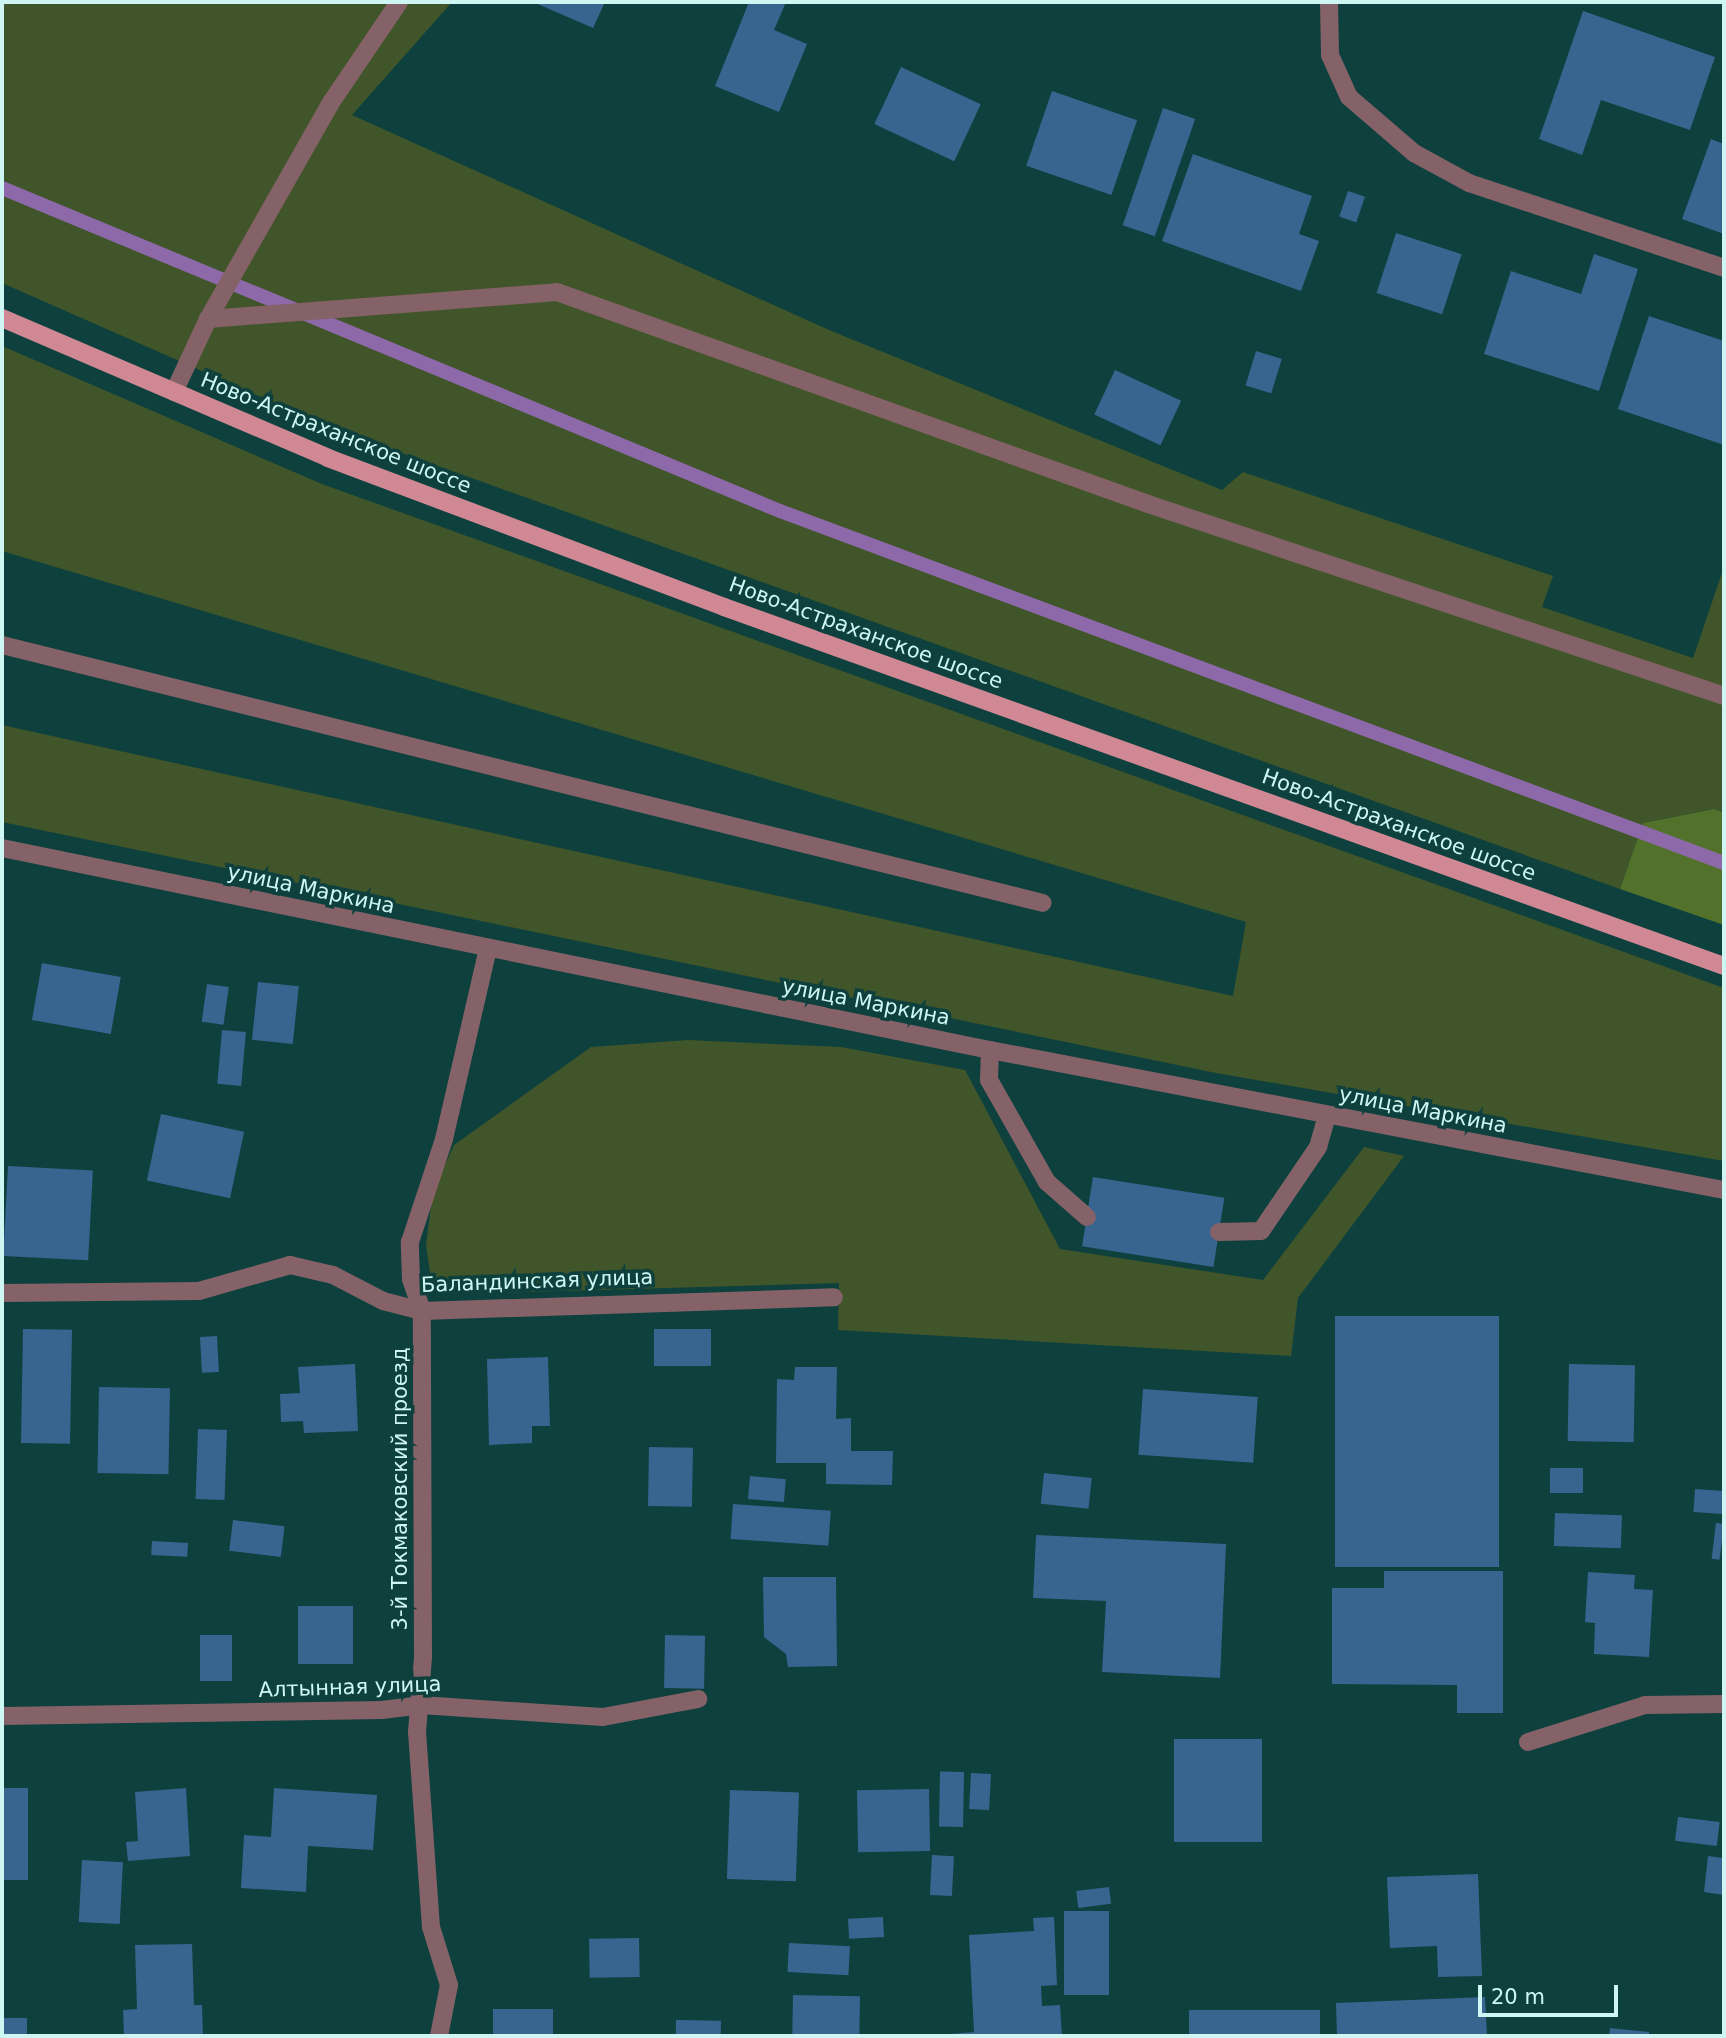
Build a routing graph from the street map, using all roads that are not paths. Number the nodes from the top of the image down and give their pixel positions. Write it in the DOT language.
graph roads {
  1 [pos="399,2"];
  2 [pos="1329,2"];
  3 [pos="1724,268"];
  4 [pos="2,318"];
  5 [pos="208,319"];
  6 [pos="174,392"];
  7 [pos="2,645"];
  8 [pos="1724,696"];
  9 [pos="2,848"];
  10 [pos="1043,903"];
  11 [pos="488,949"];
  12 [pos="1724,966"];
  13 [pos="990,1050"];
  14 [pos="1327,1115"];
  15 [pos="1724,1190"];
  16 [pos="1087,1217"];
  17 [pos="1219,1232"];
  18 [pos="2,1293"];
  19 [pos="834,1297"];
  20 [pos="422,1311"];
  21 [pos="698,1699"];
  22 [pos="1724,1704"];
  23 [pos="421,1705"];
  24 [pos="2,1716"];
  25 [pos="1528,1742"];
  26 [pos="439,2036"];
  1 -- 5 [label="street"];
  2 -- 3 [label="street"];
  4 -- 6 [label="main road, Ново-Астраханское шоссе"];
  5 -- 6 [label="street"];
  5 -- 8 [label="street"];
  6 -- 12 [label="main road, Ново-Астраханское шоссе"];
  7 -- 10 [label="street"];
  9 -- 11 [label="street, улица Маркина"];
  11 -- 13 [label="street, улица Маркина"];
  11 -- 20 [label="street, 3-й Токмаковский проезд"];
  13 -- 14 [label="street, улица Маркина"];
  13 -- 16 [label="street"];
  14 -- 15 [label="street, улица Маркина"];
  14 -- 17 [label="street"];
  18 -- 20 [label="street, Баландинская улица"];
  19 -- 20 [label="street, Баландинская улица"];
  20 -- 23 [label="street, 3-й Токмаковский проезд"];
  21 -- 23 [label="street, Алтынная улица"];
  22 -- 25 [label="street"];
  23 -- 24 [label="street, Алтынная улица"];
  23 -- 26 [label="street, 3-й Токмаковский проезд"];
}
